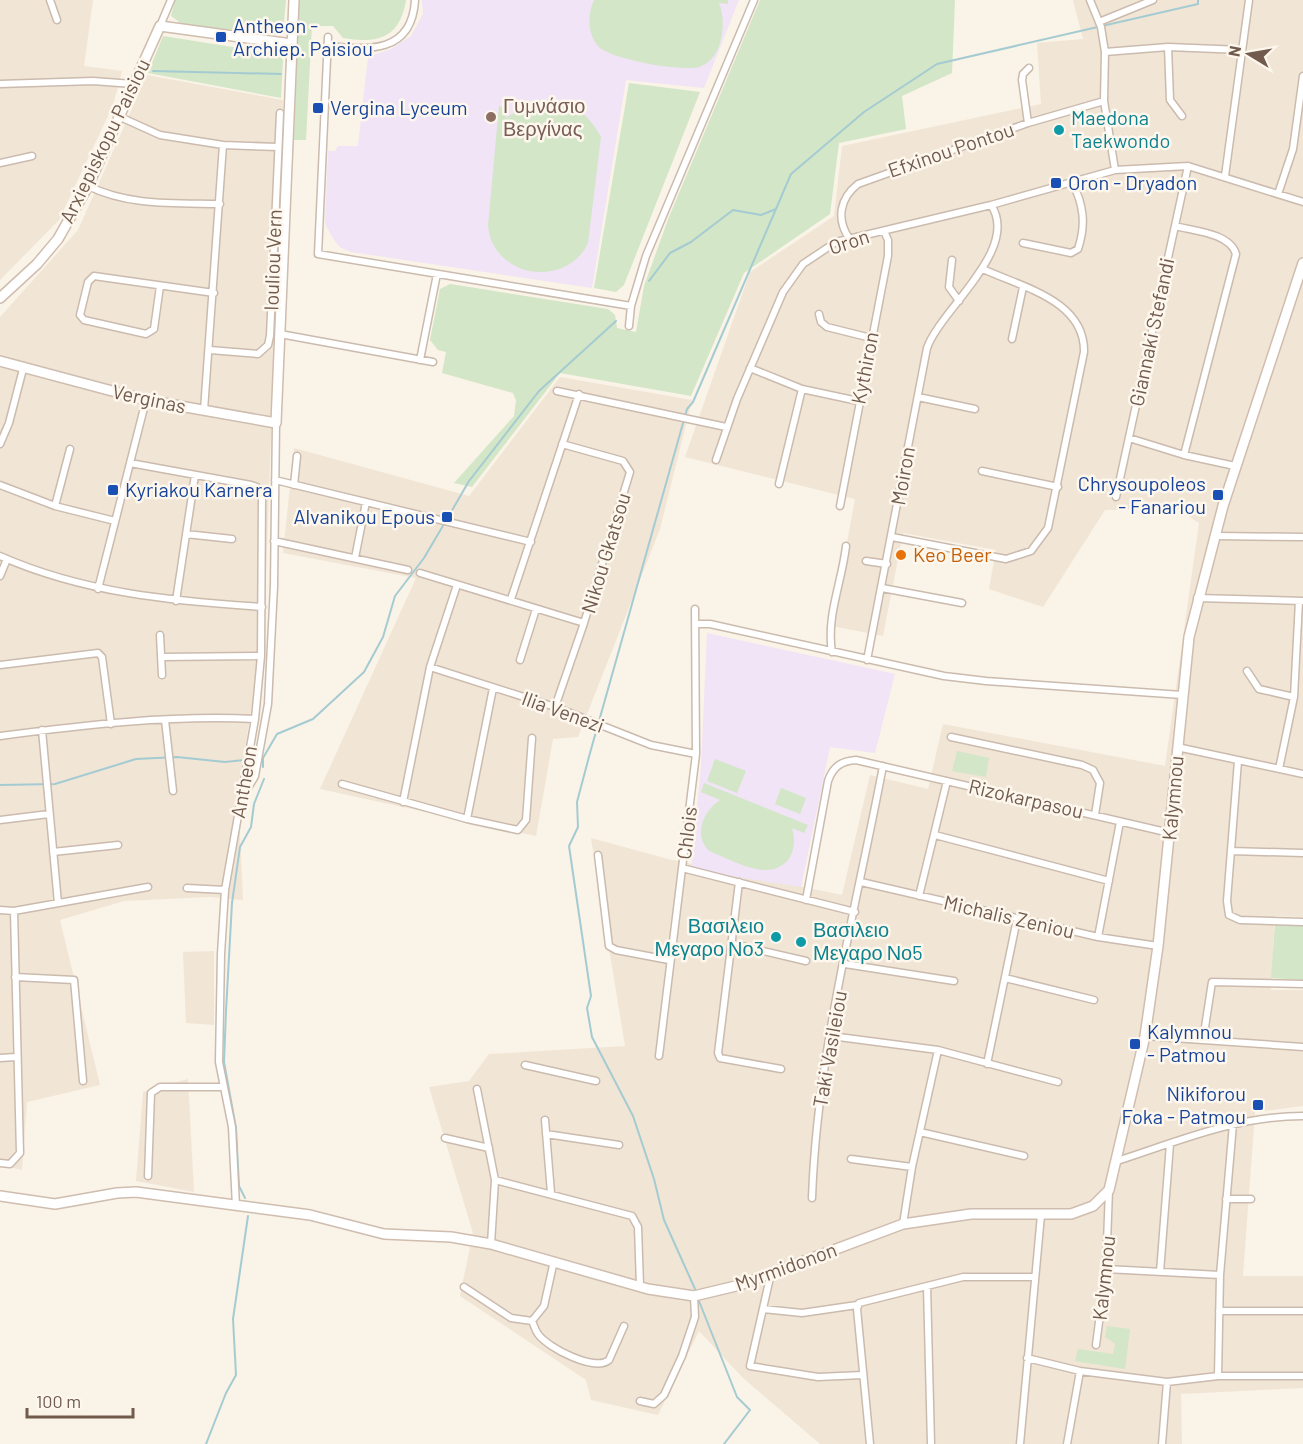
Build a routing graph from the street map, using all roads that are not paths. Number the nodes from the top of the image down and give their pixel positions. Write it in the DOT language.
graph roads {
  1 [pos="50,0"];
  2 [pos="171,0"];
  3 [pos="294,0"];
  4 [pos="415,0"];
  5 [pos="754,0"];
  6 [pos="1089,0"];
  7 [pos="1153,0"];
  8 [pos="1249,0"];
  9 [pos="57,20"];
  10 [pos="1100,24"];
  11 [pos="160,26"];
  12 [pos="328,37"];
  13 [pos="292,44"];
  14 [pos="328,46"];
  15 [pos="1168,47"];
  16 [pos="1242,50"];
  17 [pos="1105,52"];
  18 [pos="1029,68"];
  19 [pos="1303,76"];
  20 [pos="0,84"];
  21 [pos="133,84"];
  22 [pos="1104,101"];
  23 [pos="280,113"];
  24 [pos="117,116"];
  25 [pos="1182,116"];
  26 [pos="1028,123"];
  27 [pos="223,145"];
  28 [pos="278,147"];
  29 [pos="32,156"];
  30 [pos="0,163"];
  31 [pos="1188,166"];
  32 [pos="1115,170"];
  33 [pos="1225,176"];
  34 [pos="1072,182"];
  35 [pos="88,186"];
  36 [pos="1278,194"];
  37 [pos="1303,202"];
  38 [pos="220,204"];
  39 [pos="991,205"];
  40 [pos="1176,226"];
  41 [pos="884,231"];
  42 [pos="849,238"];
  43 [pos="1023,243"];
  44 [pos="952,260"];
  45 [pos="1303,263"];
  46 [pos="983,269"];
  47 [pos="437,274"];
  48 [pos="160,286"];
  49 [pos="1023,287"];
  50 [pos="214,292"];
  51 [pos="0,298"];
  52 [pos="959,301"];
  53 [pos="631,306"];
  54 [pos="819,314"];
  55 [pos="629,326"];
  56 [pos="280,334"];
  57 [pos="871,338"];
  58 [pos="1012,339"];
  59 [pos="210,350"];
  60 [pos="420,360"];
  61 [pos="0,361"];
  62 [pos="433,362"];
  63 [pos="750,368"];
  64 [pos="23,369"];
  65 [pos="802,389"];
  66 [pos="557,391"];
  67 [pos="579,394"];
  68 [pos="918,397"];
  69 [pos="146,400"];
  70 [pos="858,400"];
  71 [pos="975,409"];
  72 [pos="204,410"];
  73 [pos="276,423"];
  74 [pos="726,427"];
  75 [pos="1129,438"];
  76 [pos="0,444"];
  77 [pos="562,444"];
  78 [pos="70,449"];
  79 [pos="1184,455"];
  80 [pos="297,456"];
  81 [pos="716,460"];
  82 [pos="130,463"];
  83 [pos="1235,466"];
  84 [pos="982,471"];
  85 [pos="195,475"];
  86 [pos="275,480"];
  87 [pos="778,484"];
  88 [pos="0,485"];
  89 [pos="294,485"];
  90 [pos="1058,487"];
  91 [pos="1116,497"];
  92 [pos="366,502"];
  93 [pos="55,506"];
  94 [pos="840,506"];
  95 [pos="115,521"];
  96 [pos="186,534"];
  97 [pos="1215,536"];
  98 [pos="892,537"];
  99 [pos="1303,537"];
  100 [pos="232,539"];
  101 [pos="274,541"];
  102 [pos="531,542"];
  103 [pos="846,546"];
  104 [pos="0,556"];
  105 [pos="355,558"];
  106 [pos="7,559"];
  107 [pos="866,561"];
  108 [pos="887,564"];
  109 [pos="408,570"];
  110 [pos="420,573"];
  111 [pos="0,576"];
  112 [pos="457,585"];
  113 [pos="882,588"];
  114 [pos="98,589"];
  115 [pos="1197,598"];
  116 [pos="512,599"];
  117 [pos="176,601"];
  118 [pos="1301,601"];
  119 [pos="962,603"];
  120 [pos="262,607"];
  121 [pos="536,609"];
  122 [pos="695,609"];
  123 [pos="584,623"];
  124 [pos="697,624"];
  125 [pos="160,634"];
  126 [pos="832,652"];
  127 [pos="261,656"];
  128 [pos="161,657"];
  129 [pos="520,660"];
  130 [pos="867,660"];
  131 [pos="1300,660"];
  132 [pos="0,665"];
  133 [pos="429,667"];
  134 [pos="1247,671"];
  135 [pos="162,675"];
  136 [pos="493,688"];
  137 [pos="1182,695"];
  138 [pos="1294,697"];
  139 [pos="555,707"];
  140 [pos="255,719"];
  141 [pos="165,720"];
  142 [pos="111,724"];
  143 [pos="42,730"];
  144 [pos="0,736"];
  145 [pos="951,737"];
  146 [pos="532,738"];
  147 [pos="1177,747"];
  148 [pos="696,754"];
  149 [pos="1238,761"];
  150 [pos="883,766"];
  151 [pos="1279,769"];
  152 [pos="1303,774"];
  153 [pos="947,781"];
  154 [pos="342,784"];
  155 [pos="248,788"];
  156 [pos="173,791"];
  157 [pos="403,802"];
  158 [pos="49,814"];
  159 [pos="1095,815"];
  160 [pos="467,819"];
  161 [pos="0,820"];
  162 [pos="1120,822"];
  163 [pos="1170,833"];
  164 [pos="935,835"];
  165 [pos="118,845"];
  166 [pos="1231,851"];
  167 [pos="53,852"];
  168 [pos="1303,853"];
  169 [pos="598,855"];
  170 [pos="682,868"];
  171 [pos="1108,881"];
  172 [pos="739,882"];
  173 [pos="861,882"];
  174 [pos="148,887"];
  175 [pos="187,888"];
  176 [pos="225,890"];
  177 [pos="919,896"];
  178 [pos="806,900"];
  179 [pos="58,903"];
  180 [pos="0,910"];
  181 [pos="14,911"];
  182 [pos="855,912"];
  183 [pos="1017,919"];
  184 [pos="1303,922"];
  185 [pos="1098,937"];
  186 [pos="733,944"];
  187 [pos="1158,946"];
  188 [pos="669,960"];
  189 [pos="806,961"];
  190 [pos="845,964"];
  191 [pos="15,977"];
  192 [pos="1005,978"];
  193 [pos="954,981"];
  194 [pos="1303,984"];
  195 [pos="1094,1000"];
  196 [pos="831,1036"];
  197 [pos="1145,1036"];
  198 [pos="1203,1040"];
  199 [pos="1303,1047"];
  200 [pos="938,1050"];
  201 [pos="659,1056"];
  202 [pos="16,1057"];
  203 [pos="0,1058"];
  204 [pos="987,1064"];
  205 [pos="525,1065"];
  206 [pos="781,1069"];
  207 [pos="83,1081"];
  208 [pos="596,1081"];
  209 [pos="1058,1082"];
  210 [pos="223,1087"];
  211 [pos="477,1089"];
  212 [pos="1303,1116"];
  213 [pos="545,1120"];
  214 [pos="1233,1124"];
  215 [pos="920,1132"];
  216 [pos="546,1134"];
  217 [pos="445,1138"];
  218 [pos="1170,1144"];
  219 [pos="620,1145"];
  220 [pos="489,1148"];
  221 [pos="1024,1156"];
  222 [pos="851,1159"];
  223 [pos="1117,1161"];
  224 [pos="0,1163"];
  225 [pos="912,1167"];
  226 [pos="148,1176"];
  227 [pos="495,1179"];
  228 [pos="1109,1190"];
  229 [pos="551,1193"];
  230 [pos="0,1196"];
  231 [pos="812,1198"];
  232 [pos="1226,1199"];
  233 [pos="1251,1199"];
  234 [pos="236,1206"];
  235 [pos="1041,1215"];
  236 [pos="903,1224"];
  237 [pos="491,1244"];
  238 [pos="554,1261"];
  239 [pos="1107,1269"];
  240 [pos="1160,1272"];
  241 [pos="771,1273"];
  242 [pos="1220,1275"];
  243 [pos="1035,1277"];
  244 [pos="640,1286"];
  245 [pos="927,1286"];
  246 [pos="465,1287"];
  247 [pos="694,1296"];
  248 [pos="857,1305"];
  249 [pos="763,1309"];
  250 [pos="1219,1311"];
  251 [pos="1303,1311"];
  252 [pos="532,1321"];
  253 [pos="624,1326"];
  254 [pos="1096,1345"];
  255 [pos="1027,1359"];
  256 [pos="1080,1371"];
  257 [pos="863,1375"];
  258 [pos="1218,1376"];
  259 [pos="1303,1376"];
  260 [pos="1167,1382"];
  261 [pos="640,1401"];
  262 [pos="870,1444"];
  263 [pos="931,1444"];
  264 [pos="1020,1444"];
  265 [pos="1068,1444"];
  266 [pos="1162,1444"];
  1 -- 9 [label="street"];
  2 -- 11 [label="street, Arxiepiskopu Paisiou"];
  3 -- 13 [label="street"];
  4 -- 14 [label="street"];
  5 -- 53 [label="street"];
  6 -- 10 [label="street"];
  7 -- 10 [label="street"];
  8 -- 16 [label="street"];
  10 -- 17 [label="street"];
  11 -- 13 [label="street"];
  11 -- 21 [label="street, Arxiepiskopu Paisiou"];
  12 -- 14 [label="street"];
  13 -- 56 [label="street"];
  14 -- 47 [label="street"];
  15 -- 16 [label="street"];
  15 -- 17 [label="street"];
  15 -- 25 [label="street"];
  16 -- 33 [label="street"];
  17 -- 22 [label="street"];
  18 -- 26 [label="street"];
  19 -- 36 [label="street"];
  20 -- 21 [label="street"];
  21 -- 24 [label="street, Arxiepiskopu Paisiou"];
  22 -- 26 [label="street, Efxinou Pontou"];
  22 -- 32 [label="street"];
  23 -- 28 [label="street, Iouliou Vern"];
  24 -- 27 [label="street"];
  24 -- 35 [label="street, Arxiepiskopu Paisiou"];
  26 -- 42 [label="street, Efxinou Pontou"];
  27 -- 28 [label="street"];
  27 -- 38 [label="street"];
  28 -- 59 [label="street, Iouliou Vern"];
  29 -- 30 [label="street"];
  31 -- 32 [label="street, Oron"];
  31 -- 33 [label="street, Oron"];
  31 -- 40 [label="street, Giannaki Stefandi"];
  32 -- 34 [label="street, Oron"];
  33 -- 36 [label="street, Oron"];
  34 -- 39 [label="street, Oron"];
  34 -- 43 [label="street"];
  35 -- 38 [label="street"];
  35 -- 51 [label="street, Arxiepiskopu Paisiou"];
  36 -- 37 [label="street, Oron"];
  38 -- 50 [label="street"];
  39 -- 41 [label="street, Oron"];
  39 -- 46 [label="street, Moiron"];
  40 -- 75 [label="street, Giannaki Stefandi"];
  40 -- 79 [label="street"];
  41 -- 42 [label="street, Oron"];
  41 -- 57 [label="street, Kythiron"];
  42 -- 63 [label="street, Oron"];
  44 -- 52 [label="street"];
  45 -- 83 [label="street, Kalymnou"];
  46 -- 49 [label="street"];
  46 -- 52 [label="street, Moiron"];
  47 -- 53 [label="street"];
  47 -- 60 [label="street"];
  48 -- 48 [label="street"];
  48 -- 50 [label="street"];
  49 -- 58 [label="street"];
  49 -- 90 [label="street"];
  50 -- 59 [label="street"];
  52 -- 68 [label="street, Moiron"];
  53 -- 55 [label="street"];
  54 -- 57 [label="street"];
  56 -- 60 [label="street"];
  56 -- 73 [label="street"];
  57 -- 70 [label="street, Kythiron"];
  59 -- 72 [label="street"];
  60 -- 62 [label="street"];
  61 -- 64 [label="street, Verginas"];
  63 -- 65 [label="street"];
  63 -- 74 [label="street, Oron"];
  64 -- 69 [label="street, Verginas"];
  64 -- 76 [label="street"];
  65 -- 70 [label="street"];
  65 -- 87 [label="street"];
  66 -- 67 [label="street"];
  67 -- 74 [label="street"];
  67 -- 77 [label="street"];
  68 -- 71 [label="street"];
  68 -- 98 [label="street, Moiron"];
  69 -- 72 [label="street, Verginas"];
  69 -- 82 [label="street"];
  70 -- 94 [label="street, Kythiron"];
  72 -- 73 [label="street, Verginas"];
  73 -- 86 [label="street"];
  74 -- 81 [label="street, Oron"];
  75 -- 79 [label="street"];
  75 -- 91 [label="street, Giannaki Stefandi"];
  77 -- 102 [label="street"];
  77 -- 123 [label="street, Nikou Gkatsou"];
  78 -- 93 [label="street"];
  79 -- 83 [label="street"];
  80 -- 89 [label="street"];
  82 -- 85 [label="street, Antheon"];
  82 -- 95 [label="street"];
  83 -- 97 [label="street, Kalymnou"];
  84 -- 90 [label="street"];
  85 -- 96 [label="street"];
  85 -- 120 [label="street, Antheon"];
  86 -- 89 [label="street"];
  86 -- 101 [label="street"];
  88 -- 93 [label="street"];
  89 -- 92 [label="street"];
  90 -- 98 [label="street"];
  92 -- 102 [label="street"];
  92 -- 105 [label="street"];
  93 -- 95 [label="street"];
  95 -- 114 [label="street"];
  96 -- 100 [label="street"];
  96 -- 117 [label="street"];
  97 -- 99 [label="street"];
  97 -- 115 [label="street, Kalymnou"];
  98 -- 108 [label="street, Moiron"];
  101 -- 105 [label="street"];
  101 -- 155 [label="street"];
  102 -- 116 [label="street"];
  103 -- 126 [label="street"];
  104 -- 106 [label="street"];
  105 -- 109 [label="street"];
  106 -- 111 [label="street"];
  106 -- 114 [label="street"];
  107 -- 108 [label="street"];
  108 -- 113 [label="street, Moiron"];
  110 -- 112 [label="street"];
  112 -- 116 [label="street"];
  112 -- 133 [label="street"];
  113 -- 119 [label="street"];
  113 -- 130 [label="street, Moiron"];
  114 -- 117 [label="street"];
  115 -- 118 [label="street"];
  115 -- 137 [label="street, Kalymnou"];
  116 -- 121 [label="street"];
  117 -- 120 [label="street"];
  118 -- 131 [label="street"];
  120 -- 127 [label="street, Antheon"];
  121 -- 123 [label="street"];
  121 -- 129 [label="street"];
  122 -- 124 [label="street, Chlois"];
  123 -- 139 [label="street, Nikou Gkatsou"];
  124 -- 126 [label="street"];
  124 -- 148 [label="street, Chlois"];
  125 -- 128 [label="street"];
  126 -- 130 [label="street"];
  127 -- 128 [label="street"];
  127 -- 140 [label="street, Antheon"];
  128 -- 135 [label="street"];
  130 -- 137 [label="street"];
  131 -- 138 [label="street"];
  132 -- 142 [label="street"];
  133 -- 136 [label="street, Ilia Venezi"];
  133 -- 157 [label="street"];
  134 -- 138 [label="street"];
  136 -- 139 [label="street, Ilia Venezi"];
  136 -- 160 [label="street"];
  137 -- 147 [label="street, Kalymnou"];
  138 -- 151 [label="street"];
  139 -- 148 [label="street, Ilia Venezi"];
  140 -- 141 [label="street"];
  140 -- 176 [label="street, Antheon"];
  141 -- 142 [label="street"];
  141 -- 156 [label="street"];
  142 -- 143 [label="street"];
  143 -- 144 [label="street"];
  143 -- 158 [label="street"];
  145 -- 159 [label="street"];
  146 -- 160 [label="street"];
  147 -- 149 [label="street"];
  147 -- 163 [label="street, Kalymnou"];
  148 -- 170 [label="street, Chlois"];
  149 -- 151 [label="street"];
  149 -- 166 [label="street"];
  150 -- 153 [label="street, Rizokarpasou"];
  150 -- 173 [label="street, Taki Vasileiou"];
  150 -- 178 [label="street, Rizokarpasou"];
  151 -- 152 [label="street"];
  153 -- 159 [label="street, Rizokarpasou"];
  153 -- 164 [label="street"];
  154 -- 157 [label="street"];
  157 -- 160 [label="street"];
  158 -- 161 [label="street"];
  158 -- 167 [label="street"];
  159 -- 162 [label="street, Rizokarpasou"];
  162 -- 163 [label="street, Rizokarpasou"];
  162 -- 171 [label="street"];
  163 -- 187 [label="street, Kalymnou"];
  164 -- 171 [label="street"];
  164 -- 177 [label="street"];
  165 -- 167 [label="street"];
  166 -- 168 [label="street"];
  166 -- 184 [label="street"];
  167 -- 179 [label="street"];
  169 -- 188 [label="street"];
  170 -- 172 [label="street"];
  170 -- 188 [label="street, Chlois"];
  171 -- 185 [label="street"];
  172 -- 178 [label="street"];
  172 -- 186 [label="street"];
  173 -- 177 [label="street, Michalis Zeniou"];
  173 -- 182 [label="street, Taki Vasileiou"];
  174 -- 179 [label="street"];
  175 -- 176 [label="street"];
  176 -- 210 [label="street, Antheon"];
  177 -- 183 [label="street, Michalis Zeniou"];
  178 -- 182 [label="street"];
  179 -- 181 [label="street"];
  180 -- 181 [label="street"];
  181 -- 191 [label="street"];
  182 -- 190 [label="street, Taki Vasileiou"];
  183 -- 185 [label="street, Michalis Zeniou"];
  183 -- 192 [label="street"];
  185 -- 187 [label="street, Michalis Zeniou"];
  186 -- 189 [label="street"];
  186 -- 206 [label="street"];
  187 -- 197 [label="street, Kalymnou"];
  188 -- 201 [label="street, Chlois"];
  190 -- 193 [label="street"];
  190 -- 196 [label="street, Taki Vasileiou"];
  191 -- 202 [label="street"];
  191 -- 207 [label="street"];
  192 -- 195 [label="street"];
  192 -- 204 [label="street"];
  194 -- 198 [label="street"];
  196 -- 200 [label="street"];
  196 -- 231 [label="street, Taki Vasileiou"];
  197 -- 198 [label="street"];
  197 -- 223 [label="street, Kalymnou"];
  198 -- 199 [label="street"];
  200 -- 204 [label="street"];
  200 -- 215 [label="street"];
  202 -- 203 [label="street"];
  202 -- 224 [label="street"];
  204 -- 209 [label="street"];
  205 -- 208 [label="street"];
  210 -- 226 [label="street"];
  210 -- 234 [label="street, Antheon"];
  211 -- 220 [label="street"];
  212 -- 214 [label="street"];
  213 -- 216 [label="street"];
  214 -- 218 [label="street"];
  214 -- 232 [label="street"];
  215 -- 221 [label="street"];
  215 -- 225 [label="street"];
  216 -- 219 [label="street"];
  216 -- 229 [label="street"];
  217 -- 220 [label="street"];
  218 -- 223 [label="street"];
  218 -- 240 [label="street"];
  220 -- 227 [label="street"];
  222 -- 225 [label="street"];
  223 -- 228 [label="street, Kalymnou"];
  225 -- 236 [label="street"];
  227 -- 229 [label="street"];
  227 -- 237 [label="street"];
  228 -- 235 [label="street, Myrmidonon"];
  228 -- 239 [label="street, Kalymnou"];
  229 -- 244 [label="street"];
  230 -- 234 [label="street, Myrmidonon"];
  232 -- 233 [label="street"];
  232 -- 242 [label="street"];
  234 -- 237 [label="street, Myrmidonon"];
  235 -- 236 [label="street, Myrmidonon"];
  235 -- 243 [label="street"];
  236 -- 241 [label="street, Myrmidonon"];
  237 -- 238 [label="street, Myrmidonon"];
  238 -- 244 [label="street, Myrmidonon"];
  238 -- 252 [label="street"];
  239 -- 240 [label="street"];
  239 -- 254 [label="street, Kalymnou"];
  240 -- 242 [label="street"];
  241 -- 247 [label="street, Myrmidonon"];
  241 -- 249 [label="street"];
  242 -- 250 [label="street"];
  243 -- 245 [label="street"];
  243 -- 255 [label="street"];
  244 -- 247 [label="street, Myrmidonon"];
  245 -- 248 [label="street"];
  245 -- 263 [label="street"];
  246 -- 252 [label="street"];
  247 -- 261 [label="street"];
  248 -- 249 [label="street"];
  248 -- 257 [label="street"];
  249 -- 257 [label="street"];
  250 -- 251 [label="street"];
  250 -- 258 [label="street"];
  252 -- 253 [label="street"];
  255 -- 256 [label="street"];
  255 -- 264 [label="street"];
  256 -- 260 [label="street"];
  256 -- 265 [label="street"];
  257 -- 262 [label="street"];
  258 -- 259 [label="street"];
  258 -- 260 [label="street"];
  260 -- 266 [label="street"];
}
